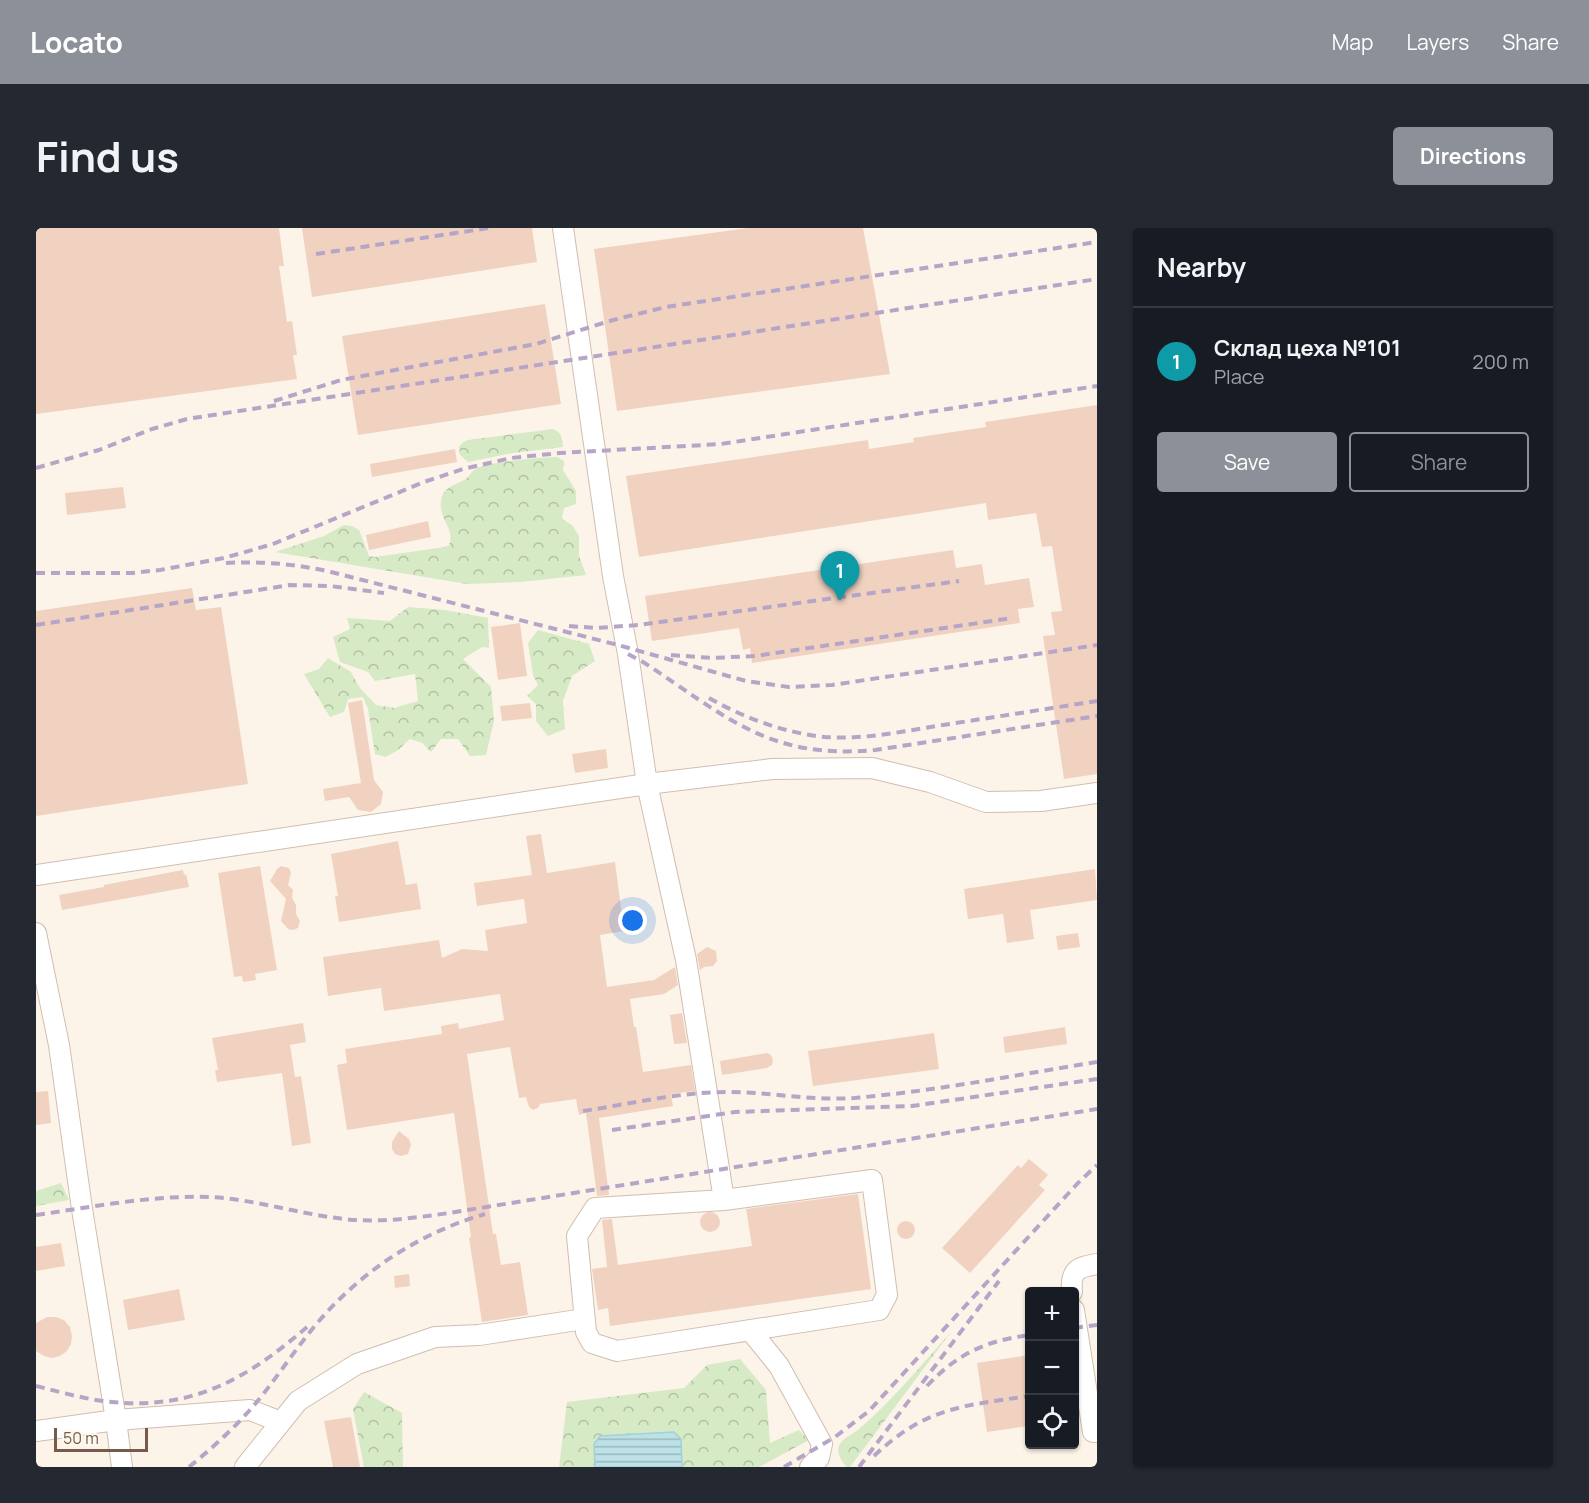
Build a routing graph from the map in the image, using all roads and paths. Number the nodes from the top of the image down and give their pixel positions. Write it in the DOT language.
graph roads {
  1 [pos="562,228"];
  2 [pos="647,784"];
  3 [pos="1097,793"];
  4 [pos="36,875"];
  5 [pos="36,933"];
  6 [pos="724,1200"];
  7 [pos="1097,1264"];
  8 [pos="1072,1287"];
  9 [pos="584,1318"];
  10 [pos="750,1330"];
  11 [pos="1079,1341"];
  12 [pos="116,1420"];
  13 [pos="281,1422"];
  14 [pos="36,1431"];
  15 [pos="1097,1432"];
  16 [pos="122,1467"];
  17 [pos="245,1467"];
  18 [pos="810,1467"];
  1 -- 2 [label="lane"];
  2 -- 3 [label="lane"];
  2 -- 4 [label="lane"];
  2 -- 6 [label="lane"];
  5 -- 12 [label="lane"];
  6 -- 9 [label="lane"];
  6 -- 10 [label="lane"];
  7 -- 8 [label="lane"];
  9 -- 10 [label="lane"];
  9 -- 13 [label="lane"];
  10 -- 18 [label="lane"];
  11 -- 15 [label="lane"];
  12 -- 13 [label="lane"];
  12 -- 14 [label="lane"];
  12 -- 16 [label="lane"];
  13 -- 17 [label="lane"];
}
